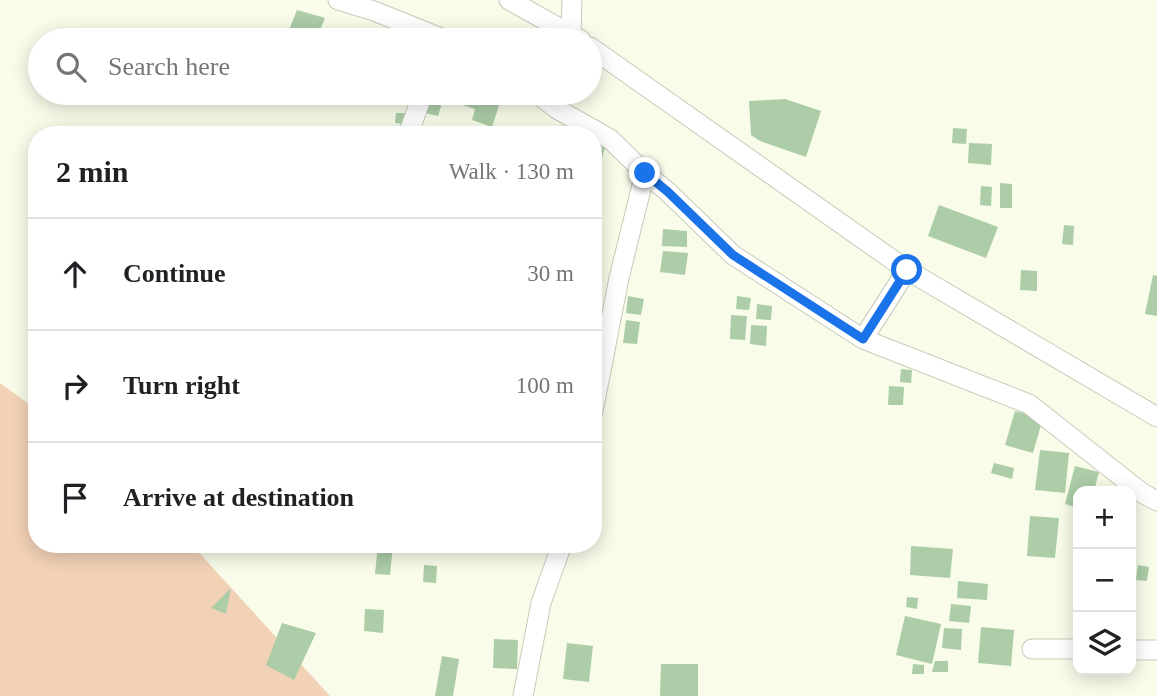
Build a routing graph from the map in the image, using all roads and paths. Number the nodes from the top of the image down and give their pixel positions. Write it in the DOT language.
graph roads {
  1 [pos="338,0"];
  2 [pos="509,0"];
  3 [pos="572,0"];
  4 [pos="414,28"];
  5 [pos="555,28"];
  6 [pos="572,28"];
  7 [pos="602,56"];
  8 [pos="419,105"];
  9 [pos="552,105"];
  10 [pos="411,126"];
  11 [pos="587,126"];
  12 [pos="602,134"];
  13 [pos="645,173"];
  14 [pos="904,276"];
  15 [pos="867,332"];
  16 [pos="602,365"];
  17 [pos="1157,417"];
  18 [pos="1157,501"];
  19 [pos="559,553"];
  20 [pos="1032,649"];
  21 [pos="1073,649"];
  22 [pos="1136,650"];
  23 [pos="1157,650"];
  24 [pos="523,696"];
  1 -- 4 [label="street"];
  2 -- 5 [label="street"];
  3 -- 6 [label="street"];
  7 -- 14 [label="street"];
  8 -- 10 [label="street"];
  9 -- 11 [label="street"];
  12 -- 13 [label="street"];
  13 -- 15 [label="street"];
  13 -- 16 [label="street"];
  14 -- 15 [label="street"];
  14 -- 17 [label="street"];
  15 -- 18 [label="street"];
  19 -- 24 [label="street"];
  20 -- 21 [label="street"];
  22 -- 23 [label="street"];
}
